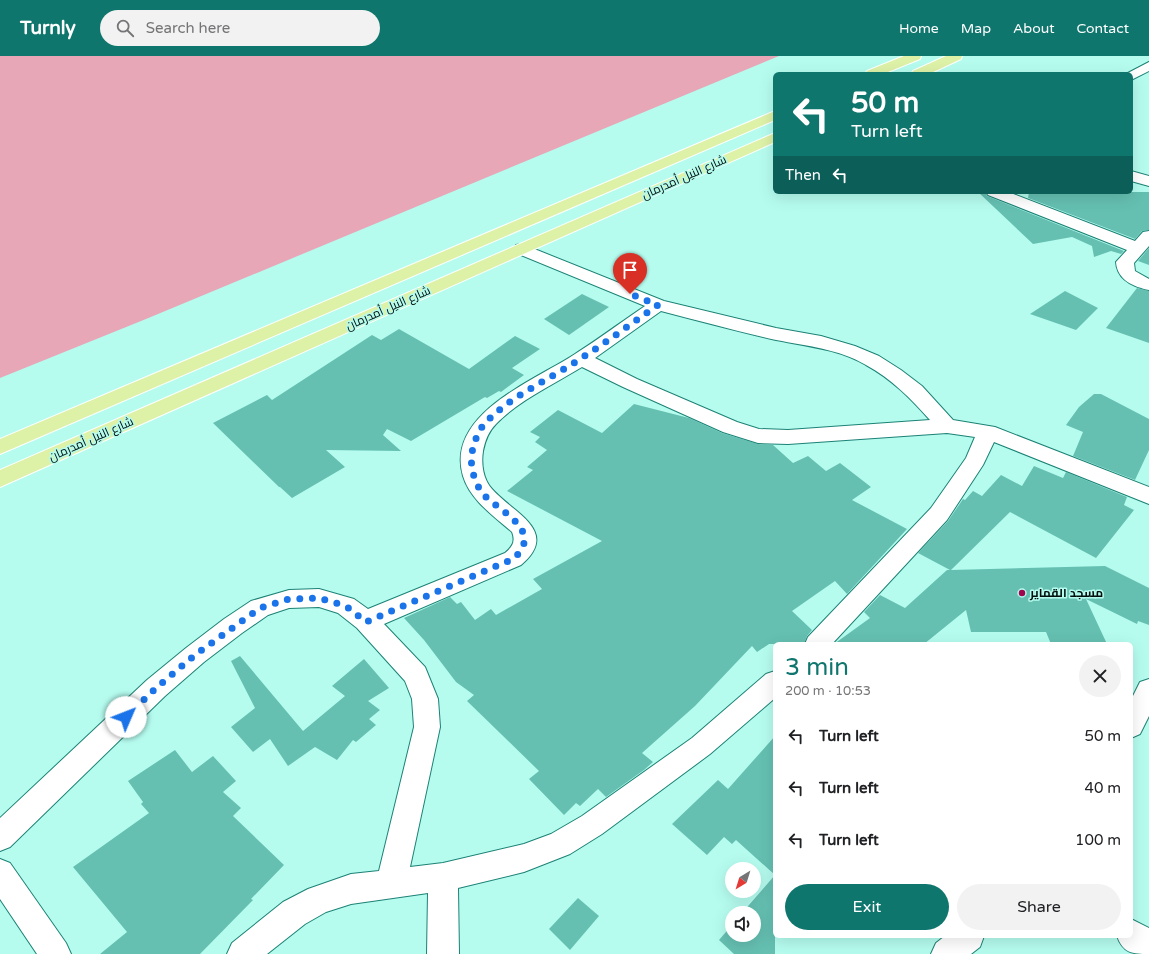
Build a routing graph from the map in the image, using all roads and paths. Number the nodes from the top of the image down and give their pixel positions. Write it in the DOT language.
graph roads {
  1 [pos="915,56"];
  2 [pos="956,56"];
  3 [pos="1149,66"];
  4 [pos="877,72"];
  5 [pos="922,72"];
  6 [pos="1133,75"];
  7 [pos="773,116"];
  8 [pos="773,138"];
  9 [pos="1133,177"];
  10 [pos="1149,181"];
  11 [pos="999,194"];
  12 [pos="1149,236"];
  13 [pos="1137,248"];
  14 [pos="522,249"];
  15 [pos="1149,285"];
  16 [pos="658,305"];
  17 [pos="581,359"];
  18 [pos="947,426"];
  19 [pos="988,432"];
  20 [pos="0,447"];
  21 [pos="0,479"];
  22 [pos="1149,496"];
  23 [pos="366,622"];
  24 [pos="819,642"];
  25 [pos="773,684"];
  26 [pos="1149,690"];
  27 [pos="1133,722"];
  28 [pos="0,837"];
  29 [pos="0,873"];
  30 [pos="443,876"];
  31 [pos="391,884"];
  32 [pos="1133,935"];
  33 [pos="967,938"];
  34 [pos="1149,947"];
  35 [pos="55,954"];
  36 [pos="243,954"];
  37 [pos="443,954"];
  38 [pos="947,954"];
  1 -- 4 [label="main road"];
  2 -- 5 [label="main road"];
  3 -- 6 [label="street"];
  7 -- 20 [label="main road"];
  8 -- 14 [label="main road, شارع النيل أمدرمان"];
  9 -- 10 [label="street"];
  11 -- 13 [label="street"];
  12 -- 13 [label="street"];
  13 -- 15 [label="street"];
  14 -- 16 [label="street"];
  14 -- 21 [label="main road, شارع النيل أمدرمان"];
  16 -- 17 [label="street"];
  16 -- 18 [label="street"];
  17 -- 18 [label="street"];
  17 -- 23 [label="street"];
  18 -- 19 [label="street"];
  19 -- 22 [label="street"];
  19 -- 24 [label="street"];
  23 -- 28 [label="street"];
  23 -- 31 [label="street"];
  25 -- 30 [label="street"];
  26 -- 27 [label="street"];
  29 -- 35 [label="street"];
  30 -- 31 [label="street"];
  30 -- 37 [label="street"];
  31 -- 36 [label="street"];
  32 -- 34 [label="street"];
  33 -- 38 [label="street"];
}
